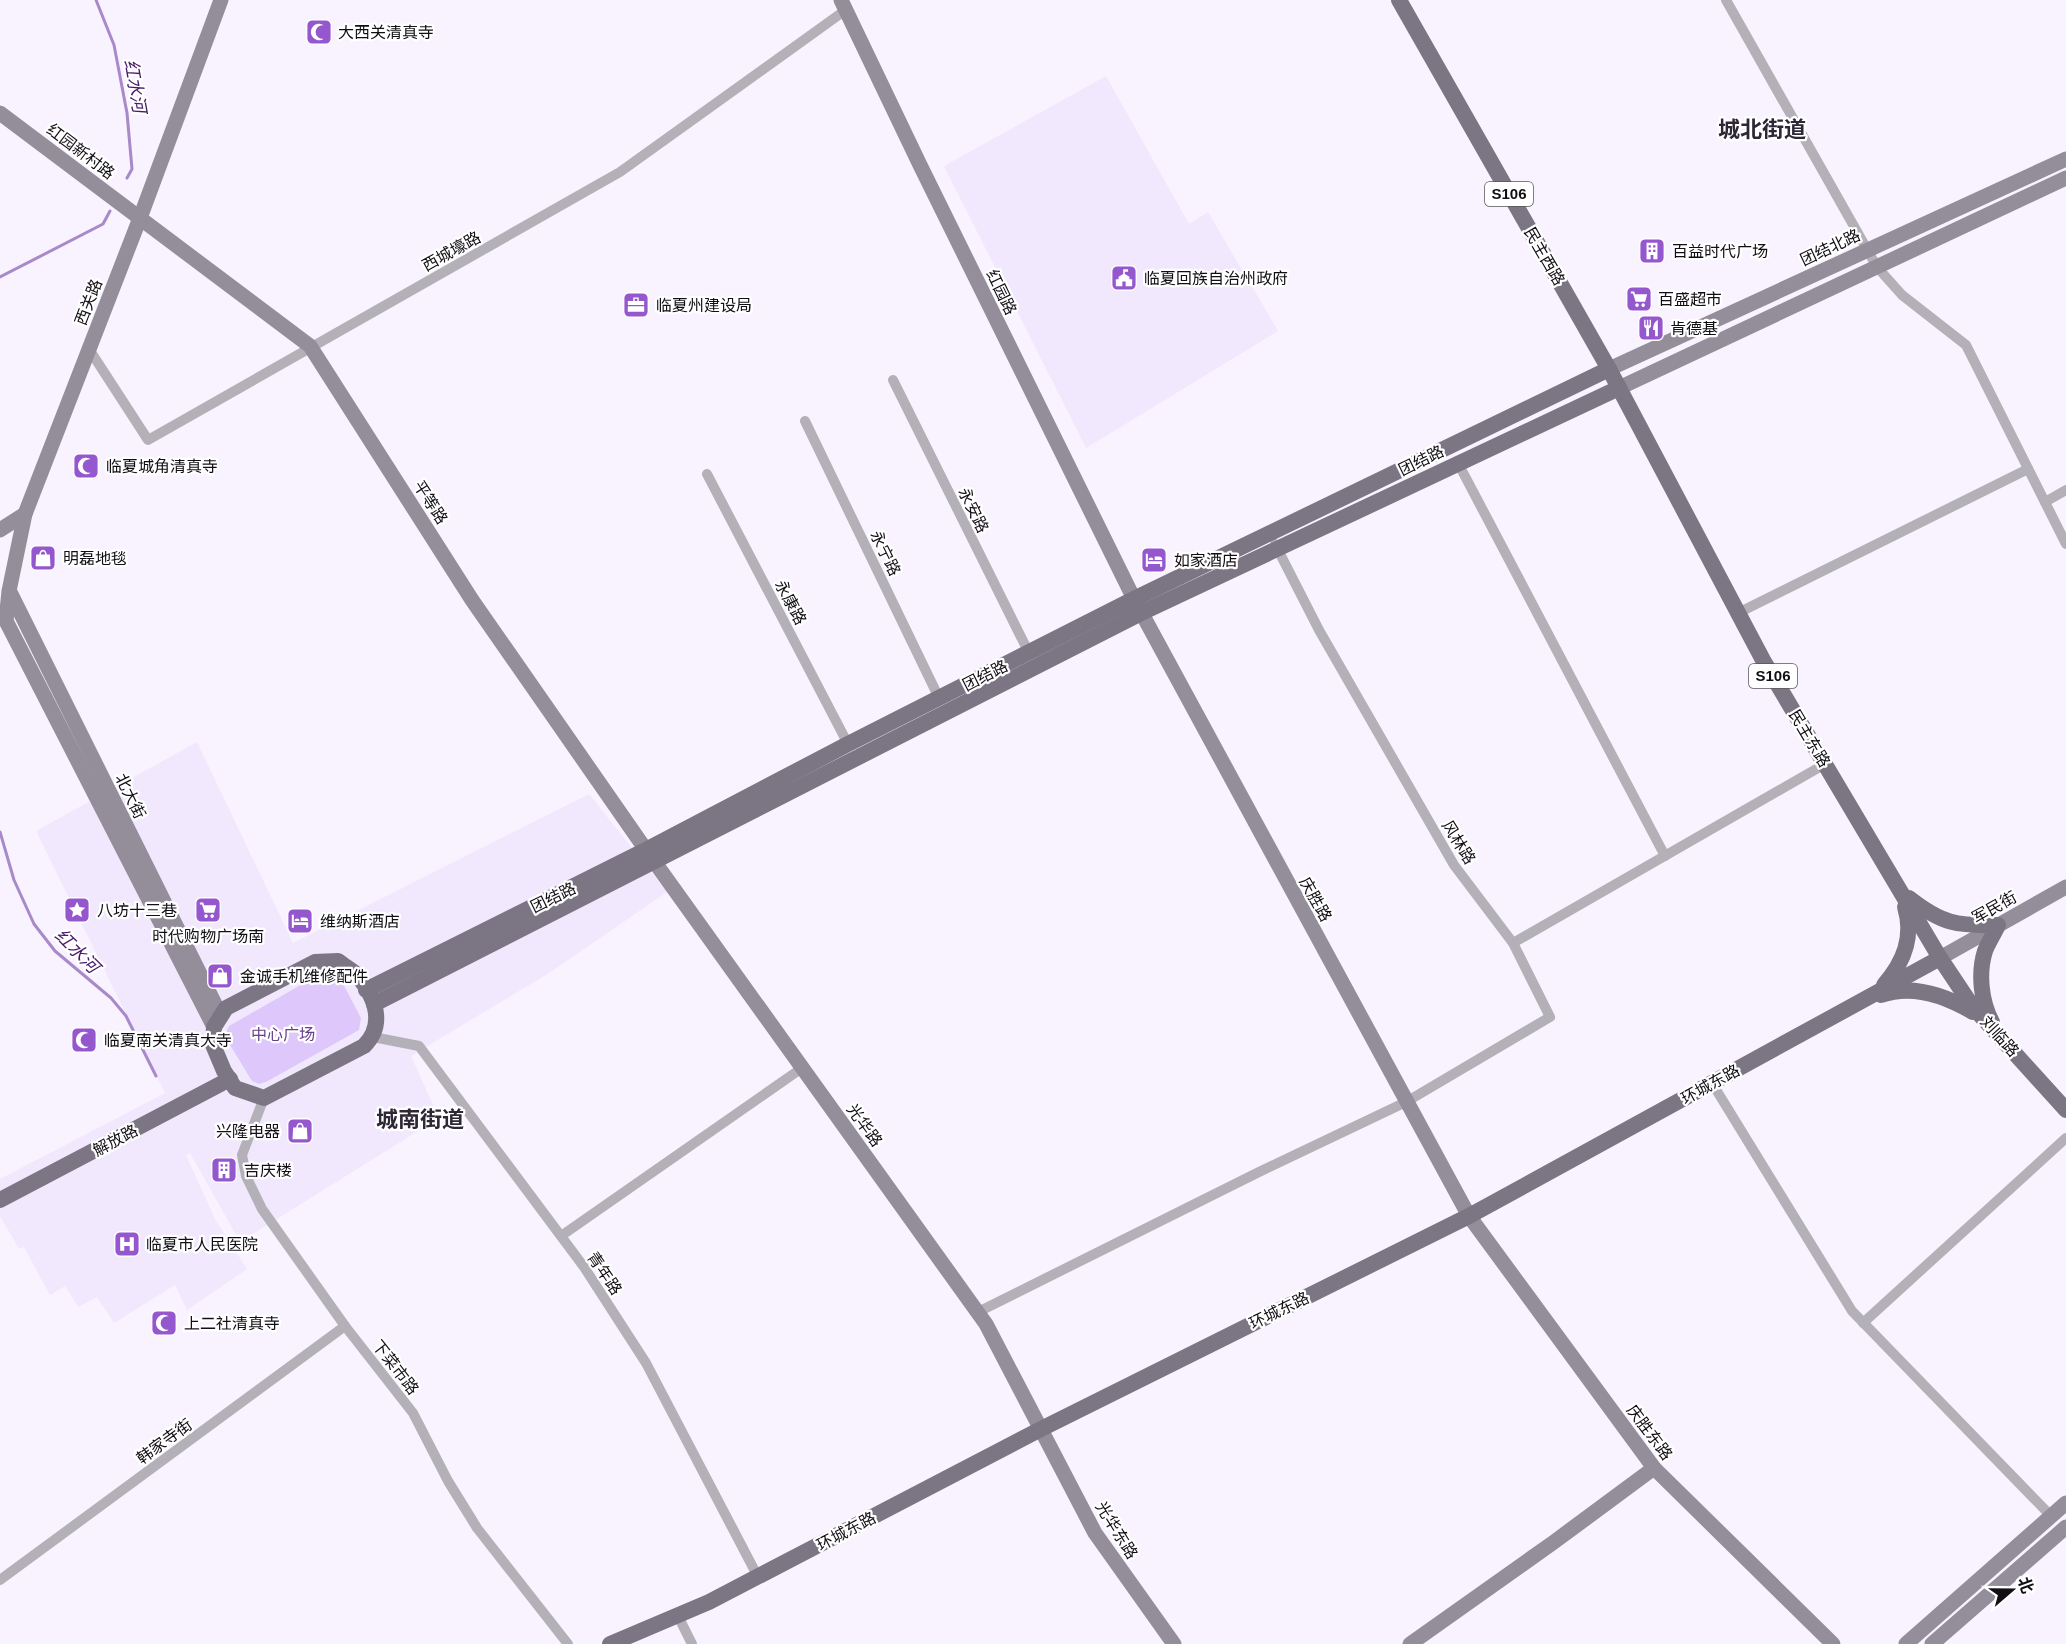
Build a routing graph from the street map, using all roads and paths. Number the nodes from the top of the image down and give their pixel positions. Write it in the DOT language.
graph roads {
  1 [pos="221,0"];
  2 [pos="1399,0"];
  3 [pos="1726,0"];
  4 [pos="844,5"];
  5 [pos="0,113"];
  6 [pos="2066,159"];
  7 [pos="2066,178"];
  8 [pos="141,218"];
  9 [pos="1867,250"];
  10 [pos="1877,267"];
  11 [pos="310,346"];
  12 [pos="89,349"];
  13 [pos="1609,369"];
  14 [pos="893,380"];
  15 [pos="1619,388"];
  16 [pos="806,421"];
  17 [pos="1458,463"];
  18 [pos="2028,469"];
  19 [pos="707,474"];
  20 [pos="2066,490"];
  21 [pos="2045,502"];
  22 [pos="25,514"];
  23 [pos="0,530"];
  24 [pos="1269,533"];
  25 [pos="2066,544"];
  26 [pos="1277,549"];
  27 [pos="4,588"];
  28 [pos="1138,606"];
  29 [pos="1738,613"];
  30 [pos="3,617"];
  31 [pos="1029,653"];
  32 [pos="939,698"];
  33 [pos="848,744"];
  34 [pos="1825,764"];
  35 [pos="650,856"];
  36 [pos="1665,856"];
  37 [pos="2066,888"];
  38 [pos="1901,892"];
  39 [pos="1998,926"];
  40 [pos="1513,943"];
  41 [pos="1940,958"];
  42 [pos="370,997"];
  43 [pos="1857,1004"];
  44 [pos="217,1022"];
  45 [pos="373,1037"];
  46 [pos="2001,1038"];
  47 [pos="802,1068"];
  48 [pos="227,1075"];
  49 [pos="1712,1083"];
  50 [pos="264,1098"];
  51 [pos="1406,1102"];
  52 [pos="2066,1110"];
  53 [pos="2066,1138"];
  54 [pos="0,1189"];
  55 [pos="0,1200"];
  56 [pos="1468,1216"];
  57 [pos="561,1236"];
  58 [pos="978,1312"];
  59 [pos="1863,1323"];
  60 [pos="345,1326"];
  61 [pos="1041,1429"];
  62 [pos="1654,1468"];
  63 [pos="2066,1503"];
  64 [pos="2051,1516"];
  65 [pos="2066,1527"];
  66 [pos="758,1577"];
  67 [pos="0,1580"];
  68 [pos="678,1616"];
  69 [pos="568,1644"];
  70 [pos="610,1644"];
  71 [pos="692,1644"];
  72 [pos="1174,1644"];
  73 [pos="1410,1644"];
  74 [pos="1833,1644"];
  75 [pos="1906,1644"];
  76 [pos="1932,1644"];
  1 -- 8 [label="main road, 西关路"];
  2 -- 13 [label="main road, 民主西路 / S106"];
  3 -- 9 [label="street"];
  4 -- 11 [label="street, 西城壕路"];
  4 -- 28 [label="main road, 红园路"];
  5 -- 8 [label="main road, 红园新村路"];
  6 -- 9 [label="main road, 团结北路"];
  7 -- 10 [label="main road"];
  8 -- 11 [label="main road, 平等路"];
  8 -- 12 [label="main road, 西关路"];
  9 -- 10 [label="street"];
  9 -- 13 [label="main road, 团结北路"];
  10 -- 15 [label="main road"];
  10 -- 18 [label="street"];
  11 -- 12 [label="street, 西城壕路"];
  11 -- 35 [label="main road, 平等路"];
  12 -- 22 [label="main road, 西关路"];
  13 -- 15 [label="main road, 民主西路 / S106"];
  13 -- 24 [label="main road, 团结路"];
  14 -- 31 [label="street, 永安路"];
  15 -- 17 [label="main road, 团结路"];
  15 -- 29 [label="main road, 民主东路 / S106"];
  16 -- 32 [label="street, 永宁路"];
  17 -- 26 [label="main road, 团结路"];
  17 -- 36 [label="street"];
  18 -- 21 [label="street"];
  18 -- 29 [label="street"];
  19 -- 33 [label="street, 永康路"];
  20 -- 21 [label="street"];
  21 -- 25 [label="street"];
  22 -- 23 [label="main road"];
  22 -- 27 [label="main road, 西关路"];
  24 -- 26 [label="street, 风林路"];
  24 -- 28 [label="main road, 团结路"];
  26 -- 28 [label="main road, 团结路"];
  26 -- 40 [label="street, 风林路"];
  27 -- 30 [label="main road, 西关路"];
  27 -- 44 [label="main road, 北大街"];
  28 -- 31 [label="main road, 团结路"];
  28 -- 35 [label="main road, 团结路"];
  28 -- 51 [label="main road, 庆胜路"];
  29 -- 34 [label="main road, 民主东路 / S106"];
  30 -- 44 [label="main road, 北大街"];
  31 -- 32 [label="main road, 团结路"];
  32 -- 33 [label="main road, 团结路"];
  33 -- 35 [label="main road, 团结路"];
  34 -- 36 [label="street"];
  34 -- 38 [label="main road, 民主东路 / S106"];
  35 -- 42 [label="main road, 团结路"];
  35 -- 47 [label="main road, 光华路"];
  36 -- 40 [label="street"];
  37 -- 39 [label="main road, 军民街"];
  38 -- 39 [label="main road"];
  38 -- 41 [label="main road, 民主东路 / S106"];
  38 -- 43 [label="main road"];
  39 -- 41 [label="main road, 军民街"];
  39 -- 46 [label="main road"];
  40 -- 51 [label="street, 风林路"];
  41 -- 43 [label="main road, 环城东路"];
  41 -- 46 [label="main road, 刘临路 / S106"];
  42 -- 44 [label="main road"];
  42 -- 45 [label="main road"];
  43 -- 46 [label="main road"];
  43 -- 49 [label="main road, 环城东路"];
  44 -- 48 [label="main road"];
  45 -- 50 [label="main road"];
  45 -- 57 [label="street, 青年路"];
  46 -- 52 [label="main road, 刘临路 / S106"];
  47 -- 57 [label="street"];
  47 -- 58 [label="main road, 光华路"];
  48 -- 50 [label="main road"];
  48 -- 54 [label="main road, 解放路"];
  48 -- 55 [label="main road, 解放路"];
  49 -- 56 [label="main road, 环城东路"];
  49 -- 59 [label="street"];
  50 -- 60 [label="street, 下菜市路"];
  51 -- 56 [label="main road, 庆胜路"];
  51 -- 58 [label="street"];
  53 -- 59 [label="street"];
  56 -- 61 [label="main road, 环城东路"];
  56 -- 62 [label="main road, 庆胜东路"];
  57 -- 66 [label="street, 青年路"];
  58 -- 61 [label="main road, 光华路"];
  59 -- 64 [label="street"];
  60 -- 67 [label="street, 韩家寺街"];
  60 -- 69 [label="street, 下菜市路"];
  61 -- 66 [label="main road, 环城东路"];
  61 -- 72 [label="main road, 光华东路"];
  62 -- 73 [label="main road"];
  62 -- 74 [label="main road, 庆胜东路"];
  63 -- 64 [label="main road"];
  64 -- 75 [label="main road"];
  65 -- 76 [label="main road"];
  66 -- 68 [label="main road, 环城东路"];
  68 -- 70 [label="main road, 环城东路"];
  68 -- 71 [label="street"];
}
